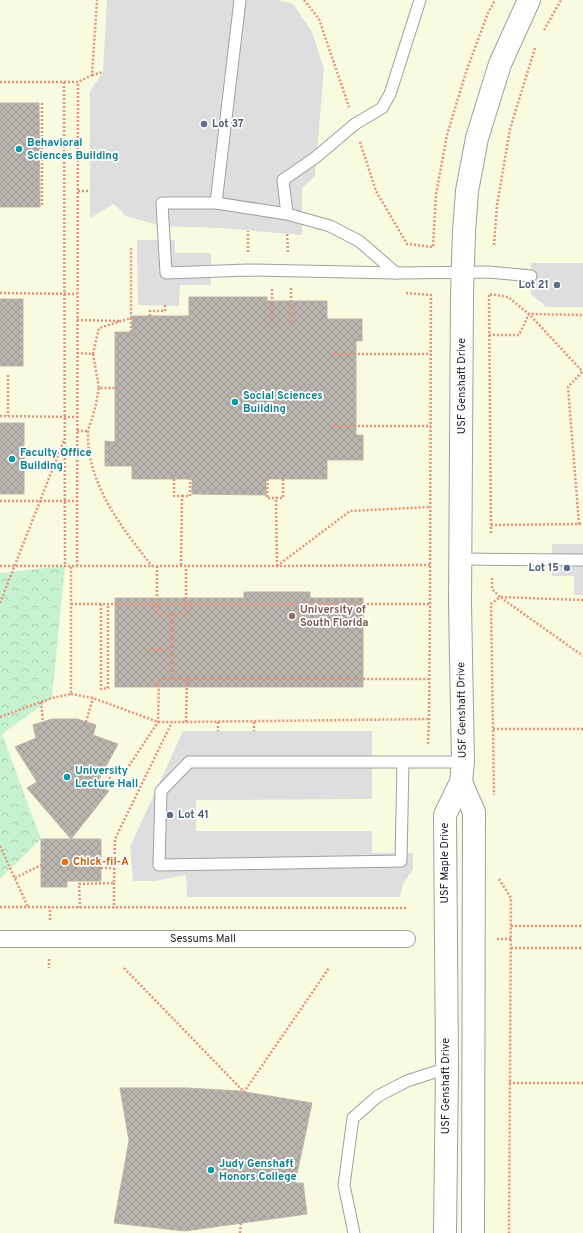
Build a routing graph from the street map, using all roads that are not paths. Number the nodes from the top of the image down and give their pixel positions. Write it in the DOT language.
graph roads {
  1 [pos="240,0"];
  2 [pos="420,0"];
  3 [pos="529,0"];
  4 [pos="216,203"];
  5 [pos="286,214"];
  6 [pos="463,272"];
  7 [pos="396,273"];
  8 [pos="531,276"];
  9 [pos="460,559"];
  10 [pos="583,560"];
  11 [pos="403,762"];
  12 [pos="462,772"];
  13 [pos="445,938"];
  14 [pos="0,939"];
  15 [pos="407,939"];
  16 [pos="447,1068"];
  17 [pos="354,1233"];
  18 [pos="445,1233"];
  19 [pos="473,1233"];
  1 -- 4 [label="lane"];
  2 -- 5 [label="lane"];
  3 -- 6 [label="street, USF Genshaft Drive"];
  4 -- 5 [label="lane"];
  4 -- 7 [label="lane"];
  5 -- 7 [label="lane"];
  6 -- 7 [label="lane"];
  6 -- 8 [label="lane"];
  6 -- 9 [label="street, USF Genshaft Drive"];
  9 -- 10 [label="lane"];
  9 -- 12 [label="street, USF Genshaft Drive"];
  11 -- 11 [label="lane"];
  11 -- 12 [label="lane"];
  12 -- 13 [label="street, USF Maple Drive"];
  12 -- 19 [label="street"];
  13 -- 16 [label="street, USF Genshaft Drive"];
  14 -- 15 [label="street, Sessums Mall"];
  16 -- 17 [label="lane"];
  16 -- 18 [label="street, USF Genshaft Drive"];
}
